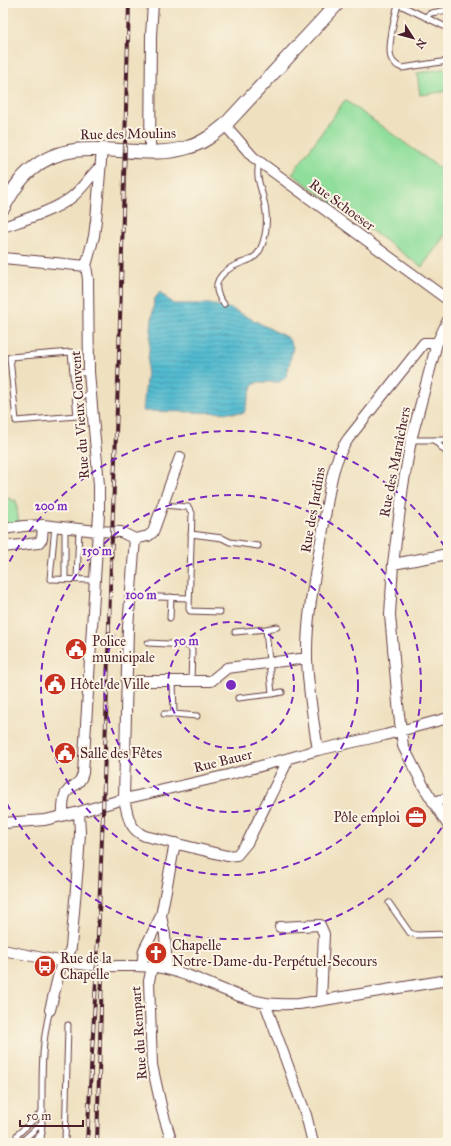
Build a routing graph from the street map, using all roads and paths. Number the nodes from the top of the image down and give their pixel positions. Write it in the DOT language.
graph roads {
  1 [pos="153,3"];
  2 [pos="338,3"];
  3 [pos="397,3"];
  4 [pos="448,10"];
  5 [pos="425,17"];
  6 [pos="448,28"];
  7 [pos="448,61"];
  8 [pos="225,125"];
  9 [pos="102,150"];
  10 [pos="150,152"];
  11 [pos="259,161"];
  12 [pos="100,167"];
  13 [pos="3,208"];
  14 [pos="3,227"];
  15 [pos="3,258"];
  16 [pos="86,266"];
  17 [pos="448,300"];
  18 [pos="224,304"];
  19 [pos="448,320"];
  20 [pos="437,343"];
  21 [pos="89,372"];
  22 [pos="73,374"];
  23 [pos="91,395"];
  24 [pos="75,397"];
  25 [pos="411,440"];
  26 [pos="434,440"];
  27 [pos="448,440"];
  28 [pos="448,454"];
  29 [pos="180,457"];
  30 [pos="162,505"];
  31 [pos="43,525"];
  32 [pos="55,526"];
  33 [pos="65,528"];
  34 [pos="3,529"];
  35 [pos="79,529"];
  36 [pos="97,531"];
  37 [pos="191,534"];
  38 [pos="135,539"];
  39 [pos="258,546"];
  40 [pos="3,547"];
  41 [pos="448,554"];
  42 [pos="393,564"];
  43 [pos="65,579"];
  44 [pos="78,580"];
  45 [pos="94,580"];
  46 [pos="158,597"];
  47 [pos="171,597"];
  48 [pos="189,598"];
  49 [pos="220,612"];
  50 [pos="170,618"];
  51 [pos="277,628"];
  52 [pos="266,629"];
  53 [pos="236,632"];
  54 [pos="148,643"];
  55 [pos="307,658"];
  56 [pos="268,663"];
  57 [pos="173,681"];
  58 [pos="191,681"];
  59 [pos="127,689"];
  60 [pos="282,692"];
  61 [pos="272,694"];
  62 [pos="238,698"];
  63 [pos="164,714"];
  64 [pos="174,714"];
  65 [pos="197,716"];
  66 [pos="448,718"];
  67 [pos="401,730"];
  68 [pos="318,750"];
  69 [pos="289,758"];
  70 [pos="448,798"];
  71 [pos="124,799"];
  72 [pos="433,802"];
  73 [pos="79,812"];
  74 [pos="62,816"];
  75 [pos="3,823"];
  76 [pos="448,825"];
  77 [pos="175,843"];
  78 [pos="389,904"];
  79 [pos="161,916"];
  80 [pos="280,927"];
  81 [pos="448,934"];
  82 [pos="3,950"];
  83 [pos="65,961"];
  84 [pos="147,966"];
  85 [pos="167,969"];
  86 [pos="448,980"];
  87 [pos="321,1000"];
  88 [pos="265,1003"];
  89 [pos="50,1010"];
  90 [pos="68,1025"];
  91 [pos="43,1111"];
  92 [pos="42,1123"];
  93 [pos="42,1133"];
  94 [pos="19,1143"];
  95 [pos="31,1143"];
  96 [pos="42,1143"];
  97 [pos="65,1143"];
  98 [pos="172,1143"];
  99 [pos="313,1143"];
  1 -- 10 [label="street"];
  2 -- 8 [label="main road, Rue des Moulins"];
  3 -- 5 [label="lane"];
  3 -- 7 [label="lane"];
  4 -- 5 [label="lane"];
  5 -- 6 [label="lane"];
  8 -- 10 [label="main road, Rue des Moulins"];
  8 -- 11 [label="street, Rue Schoeser"];
  9 -- 10 [label="main road, Rue des Moulins"];
  9 -- 12 [label="street, Rue du Vieux Couvent"];
  9 -- 13 [label="main road, Rue des Moulins"];
  11 -- 17 [label="street, Rue Schoeser"];
  11 -- 18 [label="lane"];
  12 -- 14 [label="street"];
  12 -- 16 [label="street, Rue du Vieux Couvent"];
  15 -- 16 [label="street"];
  16 -- 21 [label="street, Rue du Vieux Couvent"];
  19 -- 20 [label="street"];
  20 -- 25 [label="street, Rue des Maraîchers"];
  20 -- 55 [label="street, Rue des Jardins"];
  21 -- 22 [label="lane"];
  21 -- 23 [label="street, Rue du Vieux Couvent"];
  22 -- 24 [label="lane"];
  22 -- 24 [label="lane"];
  23 -- 24 [label="lane"];
  23 -- 36 [label="street, Rue du Vieux Couvent"];
  25 -- 26 [label="lane"];
  25 -- 42 [label="street, Rue des Maraîchers"];
  26 -- 27 [label="lane"];
  26 -- 28 [label="lane"];
  29 -- 30 [label="street"];
  30 -- 37 [label="lane"];
  30 -- 38 [label="street"];
  31 -- 32 [label="street"];
  31 -- 34 [label="street"];
  31 -- 40 [label="street"];
  32 -- 33 [label="street"];
  32 -- 43 [label="lane"];
  33 -- 35 [label="street"];
  33 -- 43 [label="lane"];
  35 -- 36 [label="street"];
  35 -- 44 [label="lane"];
  36 -- 38 [label="street"];
  36 -- 45 [label="street, Rue du Vieux Couvent"];
  37 -- 39 [label="lane"];
  37 -- 48 [label="lane"];
  38 -- 59 [label="street"];
  41 -- 42 [label="street"];
  42 -- 67 [label="street, Rue des Maraîchers"];
  43 -- 44 [label="lane"];
  44 -- 45 [label="lane"];
  45 -- 74 [label="street, Rue du Vieux Couvent"];
  46 -- 47 [label="lane"];
  47 -- 48 [label="lane"];
  47 -- 50 [label="lane"];
  48 -- 49 [label="lane"];
  51 -- 52 [label="lane"];
  52 -- 53 [label="lane"];
  52 -- 56 [label="lane"];
  54 -- 58 [label="lane"];
  55 -- 56 [label="street"];
  55 -- 68 [label="street, Rue des Jardins"];
  56 -- 58 [label="street"];
  56 -- 61 [label="lane"];
  57 -- 58 [label="street"];
  57 -- 59 [label="street"];
  57 -- 64 [label="lane"];
  59 -- 71 [label="street"];
  60 -- 61 [label="lane"];
  61 -- 62 [label="lane"];
  63 -- 64 [label="lane"];
  64 -- 65 [label="lane"];
  66 -- 67 [label="street, Rue Bauer"];
  67 -- 68 [label="street, Rue Bauer"];
  67 -- 72 [label="street, Rue des Maraîchers"];
  68 -- 69 [label="street, Rue Bauer"];
  69 -- 71 [label="street, Rue Bauer"];
  69 -- 77 [label="street"];
  70 -- 72 [label="street"];
  71 -- 73 [label="street, Rue Bauer"];
  71 -- 77 [label="street"];
  72 -- 76 [label="street, Rue des Maraîchers"];
  73 -- 74 [label="street, Rue Bauer"];
  73 -- 83 [label="street"];
  74 -- 75 [label="street, Rue Bauer"];
  77 -- 79 [label="street"];
  78 -- 81 [label="lane"];
  79 -- 84 [label="street, Rue du Rempart"];
  79 -- 85 [label="street"];
  80 -- 87 [label="street"];
  82 -- 83 [label="street"];
  83 -- 84 [label="street"];
  83 -- 89 [label="street"];
  84 -- 85 [label="street"];
  84 -- 98 [label="street, Rue du Rempart"];
  85 -- 88 [label="street"];
  86 -- 87 [label="street"];
  87 -- 88 [label="street"];
  88 -- 99 [label="street"];
  89 -- 91 [label="lane"];
  90 -- 97 [label="lane"];
  91 -- 92 [label="lane"];
  91 -- 94 [label="lane"];
  92 -- 93 [label="lane"];
  92 -- 94 [label="lane"];
  93 -- 95 [label="lane"];
  93 -- 96 [label="lane"];
}
